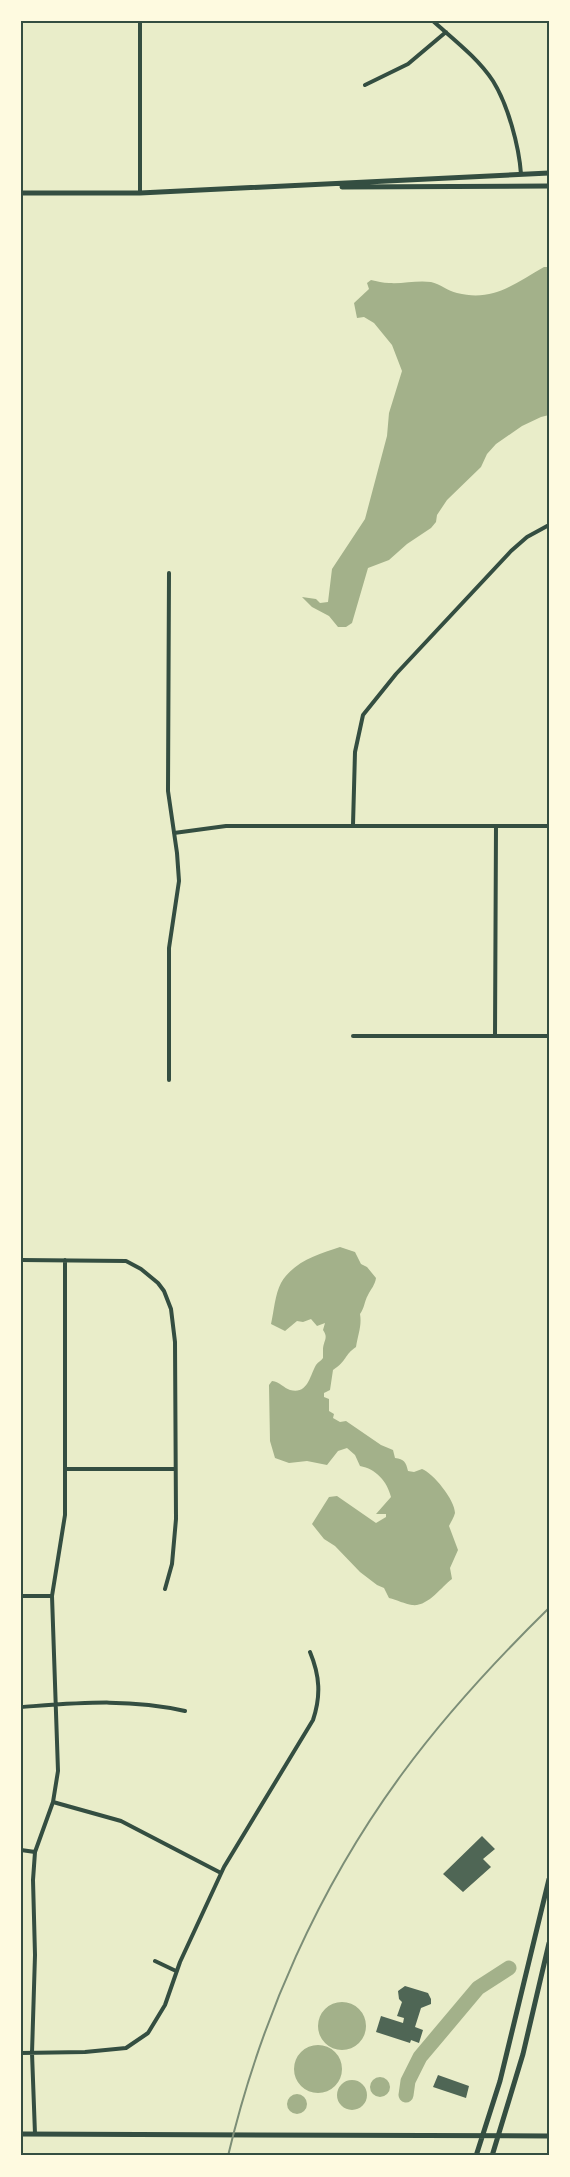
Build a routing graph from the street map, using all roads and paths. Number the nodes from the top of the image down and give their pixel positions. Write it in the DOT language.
graph roads {
  1 [pos="140,21"];
  2 [pos="433,21"];
  3 [pos="446,32"];
  4 [pos="365,85"];
  5 [pos="549,173"];
  6 [pos="521,174"];
  7 [pos="275,186"];
  8 [pos="549,186"];
  9 [pos="21,193"];
  10 [pos="140,193"];
  11 [pos="549,525"];
  12 [pos="169,573"];
  13 [pos="353,825"];
  14 [pos="495,826"];
  15 [pos="549,826"];
  16 [pos="174,833"];
  17 [pos="353,1036"];
  18 [pos="495,1036"];
  19 [pos="549,1036"];
  20 [pos="169,1080"];
  21 [pos="21,1260"];
  22 [pos="65,1260"];
  23 [pos="175,1468"];
  24 [pos="65,1469"];
  25 [pos="165,1589"];
  26 [pos="21,1596"];
  27 [pos="52,1596"];
  28 [pos="310,1652"];
  29 [pos="56,1705"];
  30 [pos="21,1707"];
  31 [pos="185,1711"];
  32 [pos="53,1802"];
  33 [pos="21,1850"];
  34 [pos="35,1852"];
  35 [pos="221,1873"];
  36 [pos="549,1879"];
  37 [pos="549,1943"];
  38 [pos="154,1961"];
  39 [pos="176,1971"];
  40 [pos="21,2053"];
  41 [pos="32,2054"];
  42 [pos="21,2134"];
  43 [pos="35,2134"];
  44 [pos="483,2135"];
  45 [pos="500,2135"];
  46 [pos="549,2136"];
  47 [pos="476,2156"];
  48 [pos="492,2156"];
  1 -- 10 [label="street"];
  2 -- 3 [label="street"];
  3 -- 4 [label="street"];
  3 -- 6 [label="street"];
  5 -- 6 [label="main road"];
  6 -- 7 [label="main road"];
  7 -- 8 [label="main road"];
  7 -- 10 [label="main road"];
  9 -- 10 [label="main road"];
  11 -- 13 [label="street"];
  12 -- 16 [label="street"];
  13 -- 14 [label="street"];
  13 -- 16 [label="street"];
  14 -- 15 [label="street"];
  14 -- 18 [label="street"];
  16 -- 20 [label="street"];
  17 -- 18 [label="street"];
  18 -- 19 [label="street"];
  21 -- 22 [label="street"];
  22 -- 23 [label="street"];
  22 -- 24 [label="street"];
  23 -- 24 [label="street"];
  23 -- 25 [label="street"];
  24 -- 27 [label="street"];
  26 -- 27 [label="street"];
  27 -- 29 [label="street"];
  28 -- 35 [label="street"];
  29 -- 30 [label="street"];
  29 -- 31 [label="street"];
  29 -- 32 [label="street"];
  32 -- 34 [label="street"];
  32 -- 35 [label="street"];
  33 -- 34 [label="street"];
  34 -- 41 [label="street"];
  35 -- 39 [label="street"];
  36 -- 44 [label="main road"];
  37 -- 45 [label="main road"];
  38 -- 39 [label="street"];
  39 -- 41 [label="street"];
  40 -- 41 [label="street"];
  41 -- 43 [label="street"];
  42 -- 43 [label="main road"];
  43 -- 44 [label="main road"];
  44 -- 45 [label="main road"];
  44 -- 47 [label="main road"];
  45 -- 46 [label="main road"];
  45 -- 48 [label="main road"];
}
